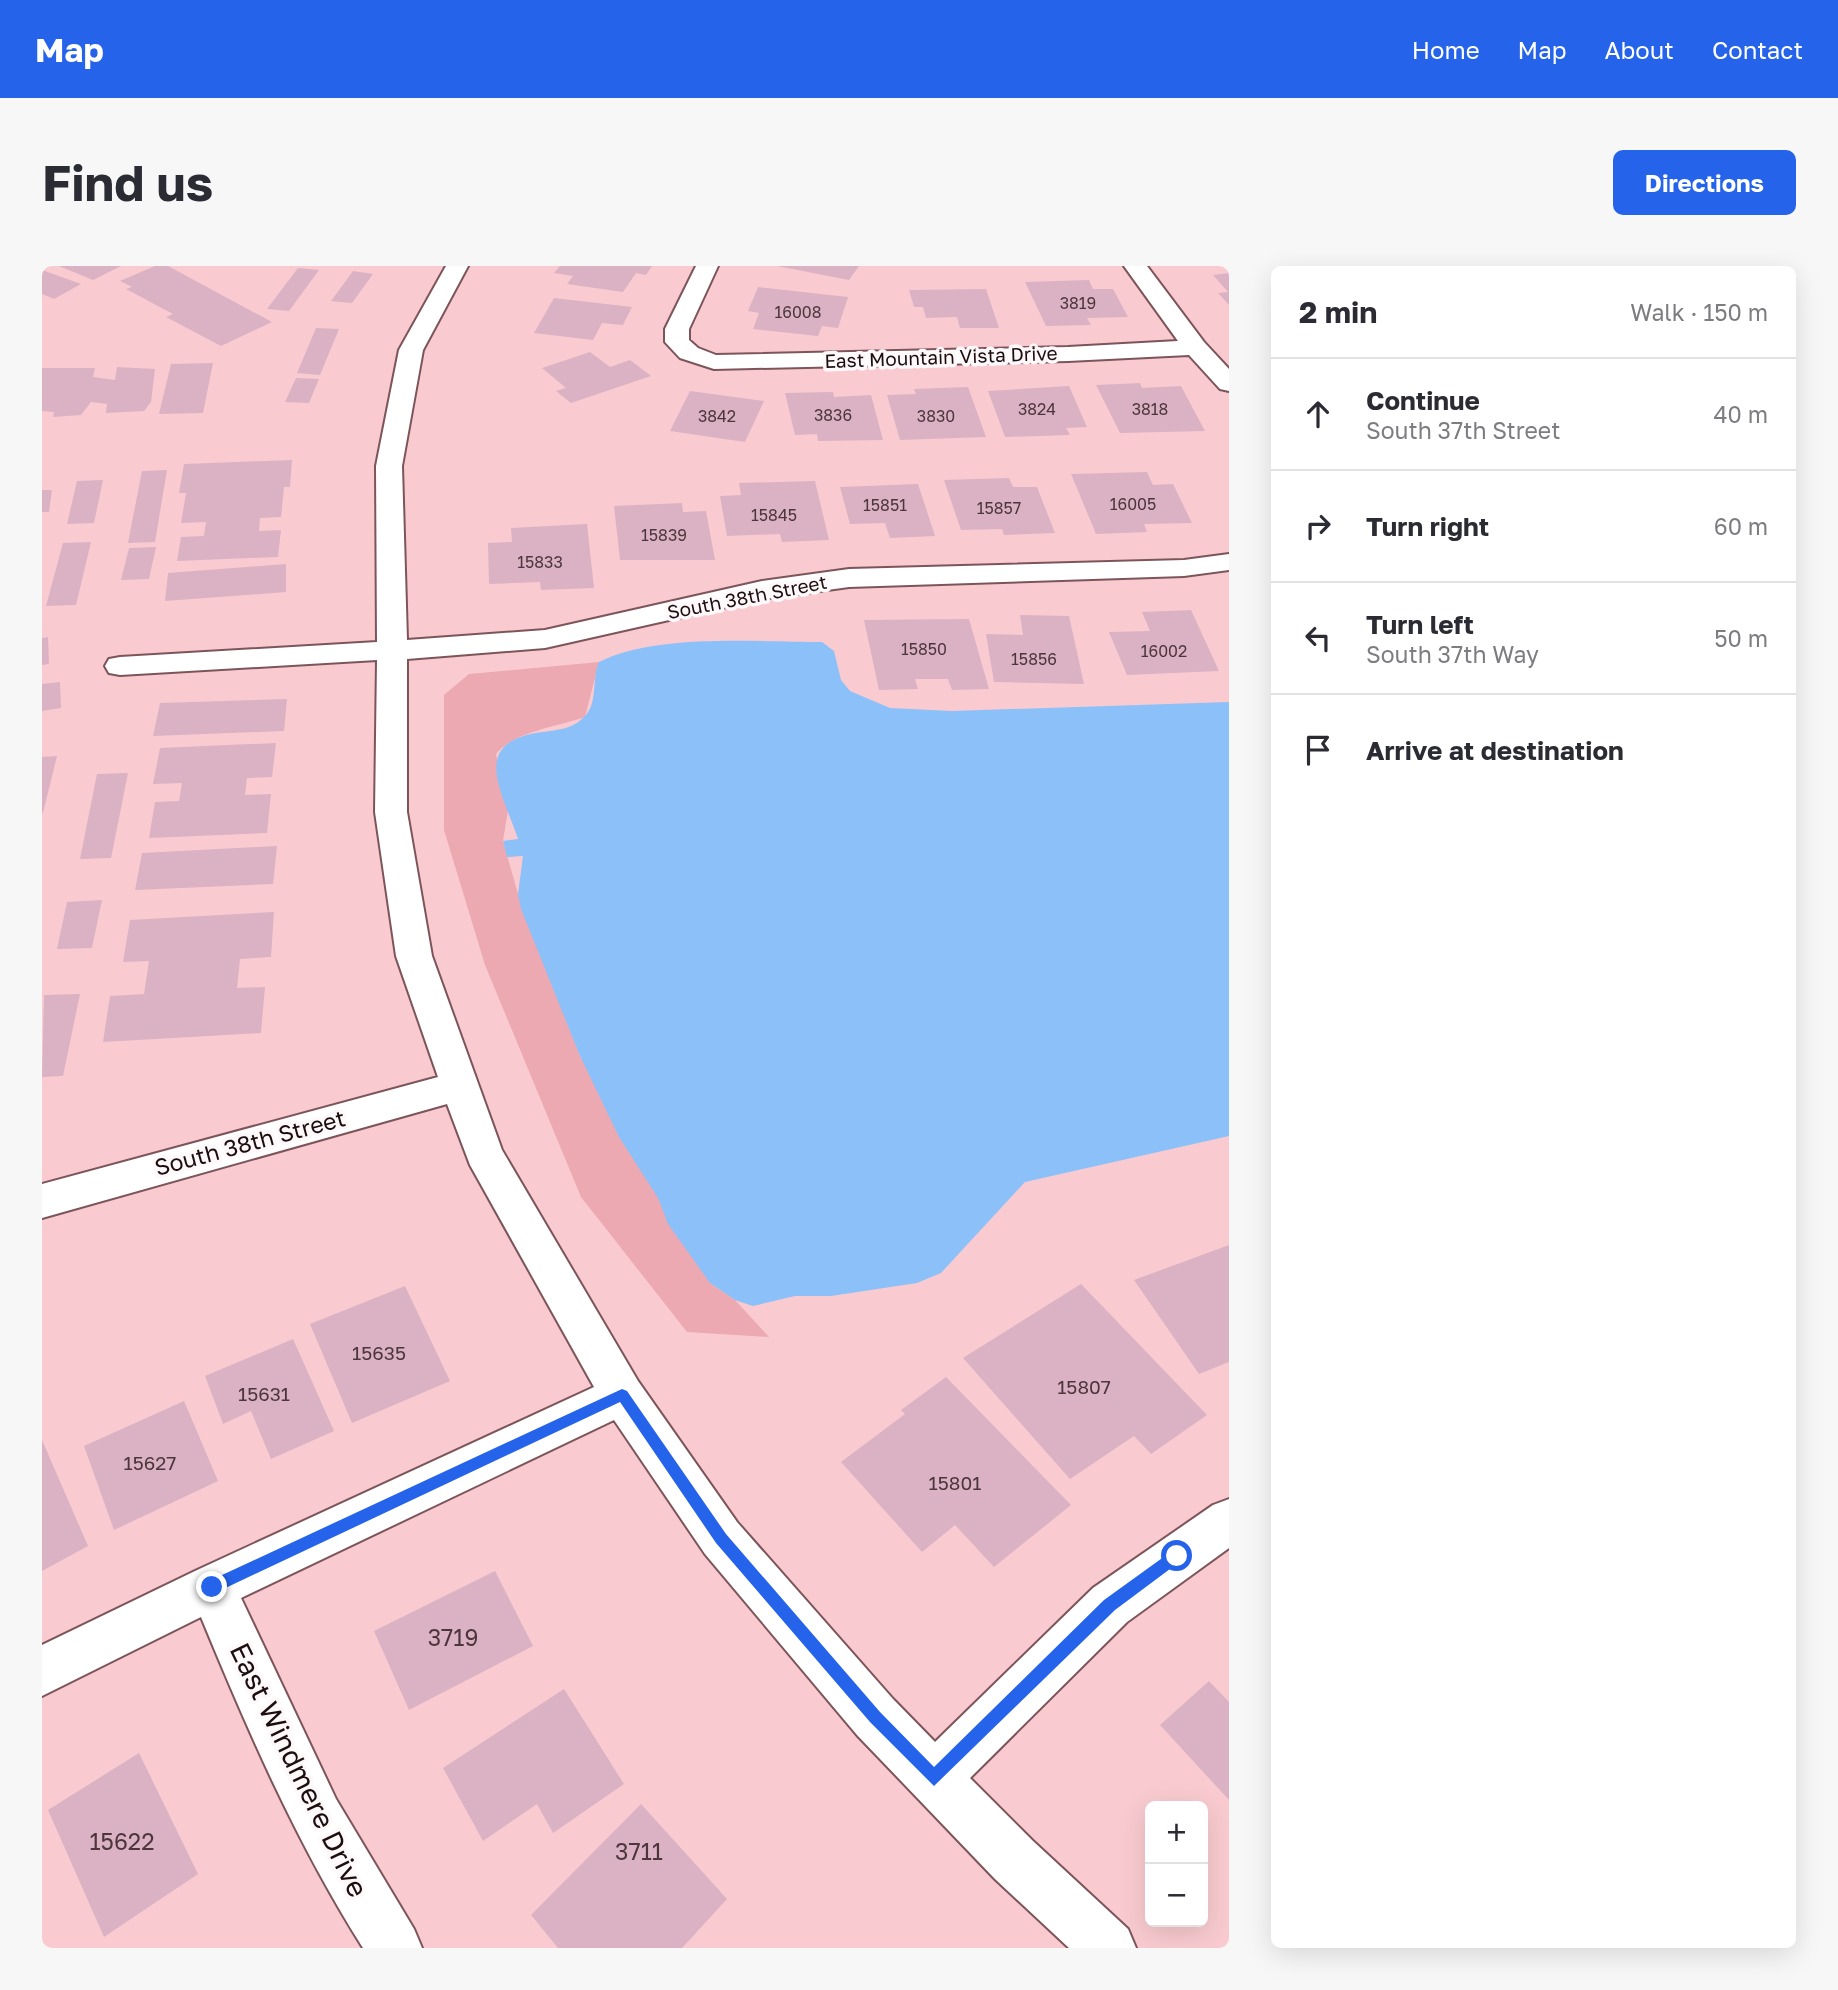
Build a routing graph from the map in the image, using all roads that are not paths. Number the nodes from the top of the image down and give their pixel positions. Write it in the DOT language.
graph roads {
  1 [pos="457,266"];
  2 [pos="707,266"];
  3 [pos="1135,266"];
  4 [pos="1195,346"];
  5 [pos="1229,384"];
  6 [pos="1229,562"];
  7 [pos="392,649"];
  8 [pos="116,656"];
  9 [pos="459,1086"];
  10 [pos="42,1201"];
  11 [pos="622,1395"];
  12 [pos="1229,1521"];
  13 [pos="212,1587"];
  14 [pos="42,1671"];
  15 [pos="934,1778"];
  16 [pos="395,1948"];
  17 [pos="1109,1948"];
  1 -- 7 [label="street"];
  2 -- 4 [label="street, East Mountain Vista Drive"];
  3 -- 4 [label="street"];
  4 -- 5 [label="street"];
  6 -- 7 [label="street, South 38th Street"];
  7 -- 8 [label="street, South 38th Street"];
  7 -- 9 [label="street"];
  9 -- 10 [label="street, South 38th Street"];
  9 -- 11 [label="street"];
  11 -- 13 [label="street"];
  11 -- 15 [label="street"];
  12 -- 15 [label="street"];
  13 -- 14 [label="street"];
  13 -- 16 [label="street, East Windmere Drive"];
  15 -- 17 [label="street"];
}
